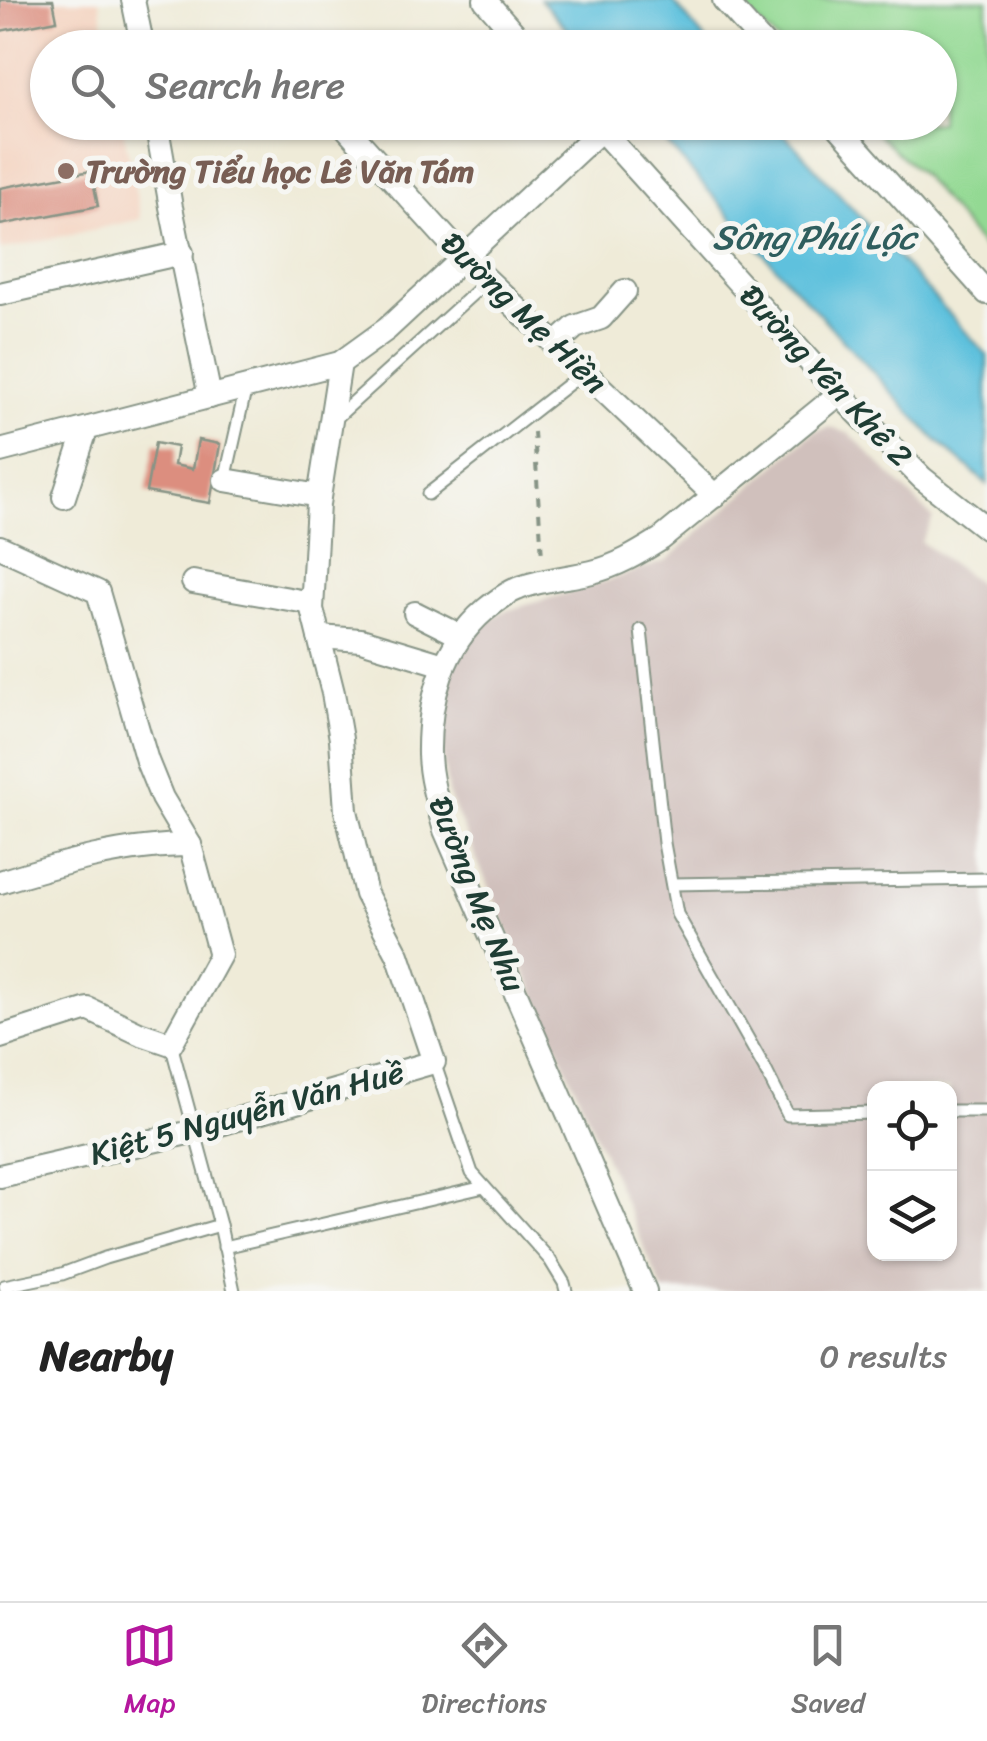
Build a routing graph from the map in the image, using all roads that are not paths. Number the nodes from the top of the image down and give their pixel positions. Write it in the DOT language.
graph roads {
  1 [pos="133,0"];
  2 [pos="485,0"];
  3 [pos="724,0"];
  4 [pos="139,30"];
  5 [pos="511,30"];
  6 [pos="751,30"];
  7 [pos="160,140"];
  8 [pos="357,140"];
  9 [pos="584,140"];
  10 [pos="611,140"];
  11 [pos="850,140"];
  12 [pos="182,252"];
  13 [pos="463,257"];
  14 [pos="488,281"];
  15 [pos="625,291"];
  16 [pos="987,293"];
  17 [pos="0,294"];
  18 [pos="555,344"];
  19 [pos="340,363"];
  20 [pos="584,372"];
  21 [pos="246,388"];
  22 [pos="840,394"];
  23 [pos="210,397"];
  24 [pos="332,421"];
  25 [pos="86,430"];
  26 [pos="0,451"];
  27 [pos="225,480"];
  28 [pos="428,494"];
  29 [pos="319,496"];
  30 [pos="716,496"];
  31 [pos="64,497"];
  32 [pos="987,529"];
  33 [pos="3,555"];
  34 [pos="193,582"];
  35 [pos="312,603"];
  36 [pos="415,613"];
  37 [pos="640,630"];
  38 [pos="461,636"];
  39 [pos="319,638"];
  40 [pos="444,665"];
  41 [pos="190,845"];
  42 [pos="987,879"];
  43 [pos="0,882"];
  44 [pos="672,884"];
  45 [pos="0,1037"];
  46 [pos="171,1044"];
  47 [pos="434,1062"];
  48 [pos="987,1110"];
  49 [pos="957,1112"];
  50 [pos="867,1113"];
  51 [pos="196,1132"];
  52 [pos="0,1176"];
  53 [pos="484,1186"];
  54 [pos="220,1225"];
  55 [pos="224,1247"];
  56 [pos="4,1286"];
  57 [pos="234,1291"];
  58 [pos="566,1291"];
  59 [pos="645,1291"];
  1 -- 4 [label="street"];
  2 -- 5 [label="street"];
  3 -- 6 [label="street"];
  7 -- 12 [label="street"];
  8 -- 13 [label="street, Đường Mẹ Hiền"];
  9 -- 13 [label="street"];
  10 -- 22 [label="street, Đường Yên Khê 2"];
  11 -- 16 [label="street"];
  12 -- 17 [label="street"];
  12 -- 23 [label="street"];
  13 -- 14 [label="street, Đường Mẹ Hiền"];
  13 -- 19 [label="street"];
  14 -- 18 [label="street, Đường Mẹ Hiền"];
  14 -- 24 [label="lane"];
  15 -- 18 [label="street"];
  18 -- 20 [label="street, Đường Mẹ Hiền"];
  19 -- 21 [label="street"];
  19 -- 24 [label="street, Kiệt 5 Nguyễn Văn Huề"];
  20 -- 28 [label="lane"];
  20 -- 30 [label="street, Đường Mẹ Hiền"];
  21 -- 23 [label="street"];
  21 -- 27 [label="lane"];
  22 -- 30 [label="street, Đường Mẹ Nhu"];
  22 -- 32 [label="street, Đường Yên Khê 2"];
  23 -- 25 [label="street"];
  24 -- 29 [label="street, Kiệt 5 Nguyễn Văn Huề"];
  25 -- 26 [label="street"];
  25 -- 31 [label="street"];
  27 -- 29 [label="street"];
  29 -- 35 [label="street, Kiệt 5 Nguyễn Văn Huề"];
  30 -- 38 [label="street, Đường Mẹ Nhu"];
  33 -- 41 [label="street"];
  34 -- 35 [label="street"];
  35 -- 39 [label="street, Kiệt 5 Nguyễn Văn Huề"];
  36 -- 38 [label="street"];
  37 -- 44 [label="lane"];
  38 -- 40 [label="street, Đường Mẹ Nhu"];
  39 -- 40 [label="street"];
  39 -- 47 [label="street, Kiệt 5 Nguyễn Văn Huề"];
  40 -- 59 [label="street, Đường Mẹ Nhu"];
  41 -- 43 [label="street"];
  41 -- 46 [label="street"];
  42 -- 44 [label="lane"];
  44 -- 50 [label="lane"];
  45 -- 46 [label="street"];
  46 -- 51 [label="lane"];
  47 -- 51 [label="street, Kiệt 5 Nguyễn Văn Huề"];
  47 -- 53 [label="lane"];
  48 -- 49 [label="lane"];
  51 -- 52 [label="street, Kiệt 5 Nguyễn Văn Huề"];
  51 -- 54 [label="lane"];
  53 -- 55 [label="lane"];
  53 -- 58 [label="lane"];
  54 -- 55 [label="lane"];
  54 -- 56 [label="lane"];
  55 -- 57 [label="lane"];
}
